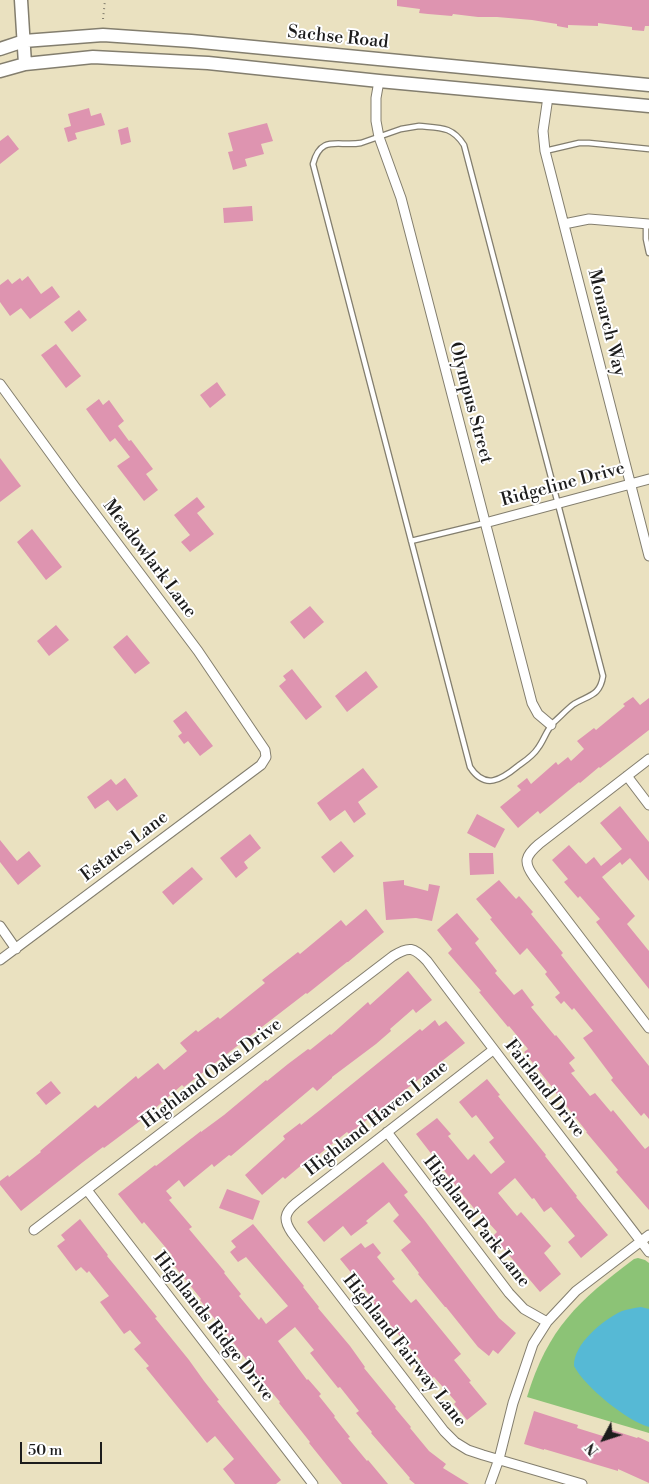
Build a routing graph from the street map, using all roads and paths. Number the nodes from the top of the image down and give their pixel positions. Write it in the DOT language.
graph roads {
  1 [pos="21,0"];
  2 [pos="105,0"];
  3 [pos="103,19"];
  4 [pos="24,41"];
  5 [pos="0,49"];
  6 [pos="25,64"];
  7 [pos="0,70"];
  8 [pos="379,81"];
  9 [pos="649,85"];
  10 [pos="548,97"];
  11 [pos="649,106"];
  12 [pos="379,137"];
  13 [pos="649,149"];
  14 [pos="545,151"];
  15 [pos="564,224"];
  16 [pos="648,224"];
  17 [pos="649,253"];
  18 [pos="0,384"];
  19 [pos="649,479"];
  20 [pos="630,484"];
  21 [pos="558,503"];
  22 [pos="485,523"];
  23 [pos="411,542"];
  24 [pos="649,556"];
  25 [pos="551,725"];
  26 [pos="266,757"];
  27 [pos="649,759"];
  28 [pos="627,776"];
  29 [pos="649,805"];
  30 [pos="0,926"];
  31 [pos="16,948"];
  32 [pos="412,949"];
  33 [pos="0,960"];
  34 [pos="649,1028"];
  35 [pos="493,1050"];
  36 [pos="387,1132"];
  37 [pos="87,1190"];
  38 [pos="286,1218"];
  39 [pos="34,1230"];
  40 [pos="649,1235"];
  41 [pos="641,1241"];
  42 [pos="649,1252"];
  43 [pos="546,1322"];
  44 [pos="499,1460"];
  45 [pos="313,1484"];
  46 [pos="490,1484"];
  47 [pos="580,1484"];
  1 -- 4 [label="main road"];
  2 -- 3 [label="path"];
  4 -- 5 [label="main road, Sachse Road"];
  4 -- 6 [label="main road"];
  4 -- 9 [label="main road, Sachse Road"];
  6 -- 7 [label="main road"];
  6 -- 8 [label="main road"];
  8 -- 10 [label="main road"];
  8 -- 12 [label="street, Olympus Street"];
  10 -- 11 [label="main road"];
  10 -- 14 [label="street, Monarch Way"];
  12 -- 21 [label="lane"];
  12 -- 22 [label="street, Olympus Street"];
  12 -- 23 [label="lane"];
  13 -- 14 [label="lane"];
  14 -- 15 [label="street, Monarch Way"];
  15 -- 16 [label="street"];
  15 -- 20 [label="street, Monarch Way"];
  16 -- 17 [label="lane"];
  18 -- 26 [label="street, Meadowlark Lane"];
  19 -- 20 [label="street, Ridgeline Drive"];
  20 -- 21 [label="street, Ridgeline Drive"];
  20 -- 24 [label="street, Monarch Way"];
  21 -- 22 [label="street, Ridgeline Drive"];
  21 -- 25 [label="lane"];
  22 -- 23 [label="lane"];
  22 -- 25 [label="street, Olympus Street"];
  23 -- 25 [label="lane"];
  26 -- 31 [label="street, Estates Lane"];
  27 -- 28 [label="street"];
  28 -- 29 [label="street"];
  28 -- 34 [label="street"];
  30 -- 31 [label="street"];
  31 -- 33 [label="street, Estates Lane"];
  32 -- 35 [label="street, Fairland Drive"];
  32 -- 37 [label="street, Highland Oaks Drive"];
  35 -- 36 [label="street, Highland Haven Lane"];
  35 -- 41 [label="street, Fairland Drive"];
  36 -- 38 [label="street, Highland Haven Lane"];
  36 -- 43 [label="street, Highland Park Lane"];
  37 -- 39 [label="street, Highland Oaks Drive"];
  37 -- 45 [label="street, Highlands Ridge Drive"];
  38 -- 44 [label="street, Highland Fairway Lane"];
  40 -- 41 [label="street"];
  41 -- 42 [label="street, Fairland Drive"];
  41 -- 43 [label="street"];
  43 -- 44 [label="street"];
  44 -- 46 [label="street"];
  44 -- 47 [label="street, Highland Fairway Lane"];
}
